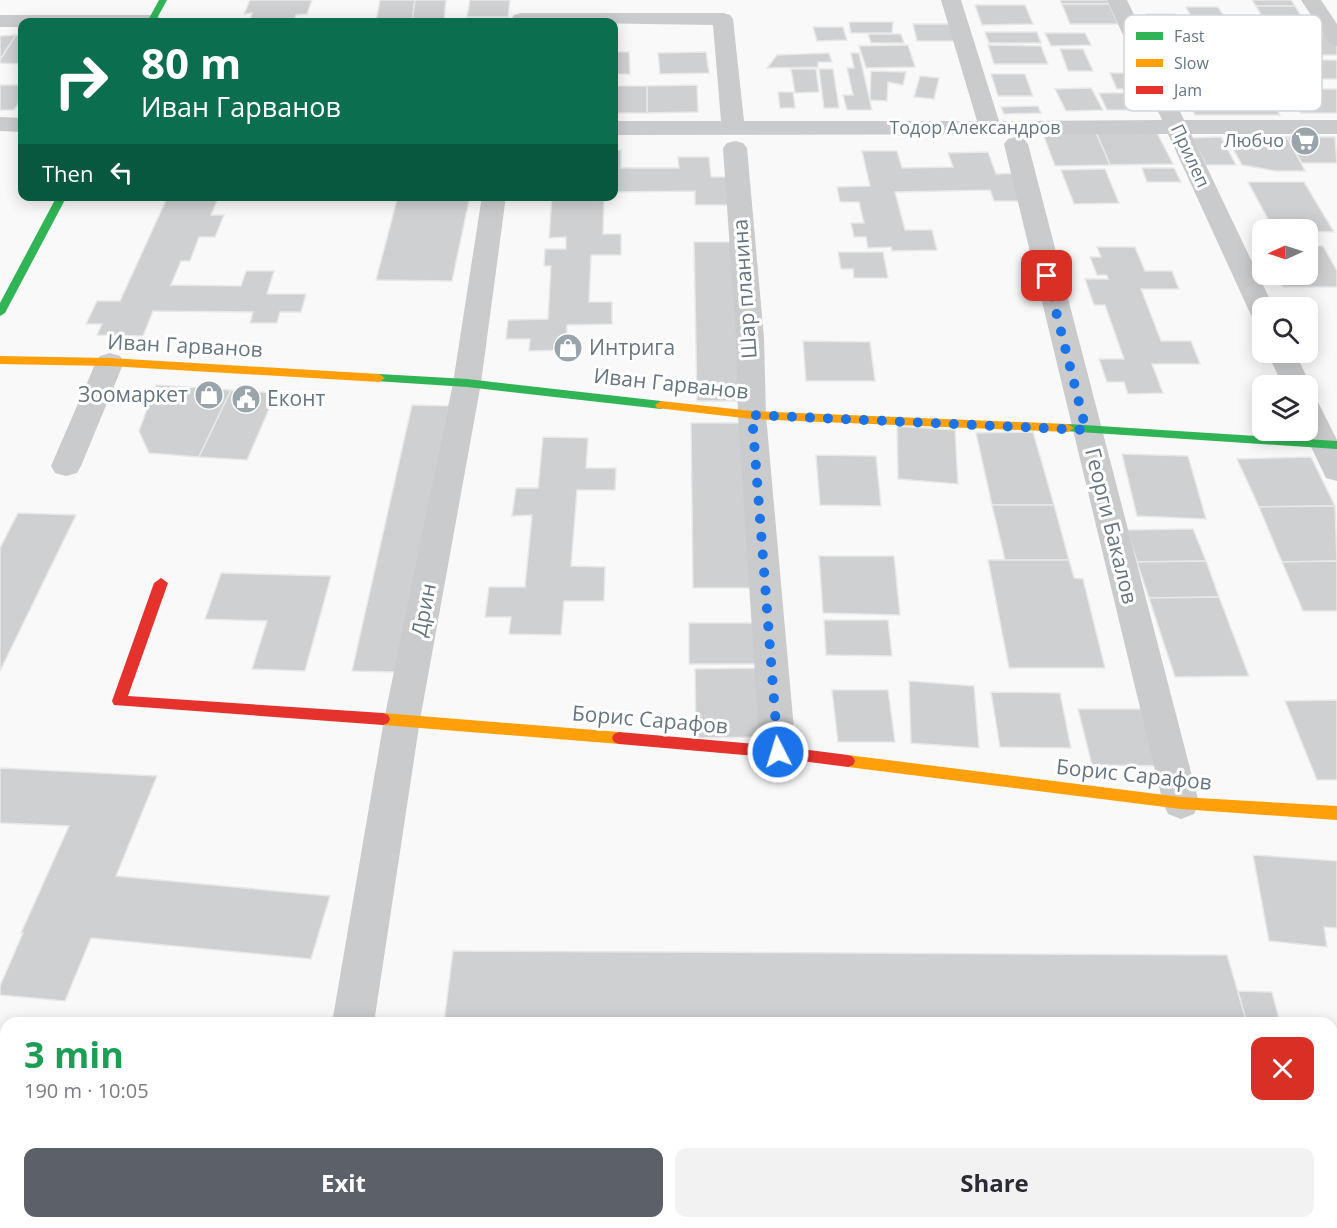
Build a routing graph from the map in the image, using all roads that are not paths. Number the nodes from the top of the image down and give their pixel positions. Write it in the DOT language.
graph roads {
  1 [pos="164,0"];
  2 [pos="951,0"];
  3 [pos="1117,0"];
  4 [pos="1311,0"];
  5 [pos="522,14"];
  6 [pos="1124,15"];
  7 [pos="1322,15"];
  8 [pos="1322,15"];
  9 [pos="154,18"];
  10 [pos="0,21"];
  11 [pos="18,21"];
  12 [pos="1335,33"];
  13 [pos="1169,111"];
  14 [pos="0,124"];
  15 [pos="18,125"];
  16 [pos="990,127"];
  17 [pos="1337,127"];
  18 [pos="618,128"];
  19 [pos="1177,128"];
  20 [pos="734,138"];
  21 [pos="1016,144"];
  22 [pos="59,201"];
  23 [pos="493,201"];
  24 [pos="1256,297"];
  25 [pos="0,313"];
  26 [pos="0,360"];
  27 [pos="110,362"];
  28 [pos="467,383"];
  29 [pos="752,415"];
  30 [pos="1318,425"];
  31 [pos="1086,430"];
  32 [pos="1330,444"];
  33 [pos="66,466"];
  34 [pos="1337,471"];
  35 [pos="161,583"];
  36 [pos="402,720"];
  37 [pos="778,752"];
  38 [pos="1181,803"];
  39 [pos="1337,813"];
  40 [pos="354,1017"];
  1 -- 9 [label="street"];
  2 -- 16 [label="street"];
  3 -- 6 [label="street, Прилеп"];
  4 -- 8 [label="street"];
  5 -- 20 [label="street, Шар планина"];
  7 -- 12 [label="street"];
  10 -- 11 [label="street"];
  13 -- 19 [label="street, Прилеп"];
  14 -- 15 [label="street"];
  16 -- 19 [label="street, Тодор Александров"];
  16 -- 20 [label="street, Тодор Александров"];
  17 -- 19 [label="street, Тодор Александров"];
  18 -- 20 [label="street, Тодор Александров"];
  19 -- 24 [label="street, Прилеп"];
  20 -- 29 [label="street, Шар планина"];
  21 -- 31 [label="street, Георги Бакалов"];
  22 -- 25 [label="street"];
  23 -- 28 [label="street, Дрин"];
  26 -- 27 [label="street, Иван Гарванов"];
  27 -- 28 [label="street, Иван Гарванов"];
  27 -- 33 [label="street"];
  28 -- 29 [label="street, Иван Гарванов"];
  28 -- 36 [label="street, Дрин"];
  29 -- 31 [label="street, Иван Гарванов"];
  29 -- 37 [label="street, Шар планина"];
  30 -- 32 [label="street"];
  31 -- 32 [label="street, Иван Гарванов"];
  31 -- 38 [label="street, Георги Бакалов"];
  32 -- 34 [label="street"];
  35 -- 36 [label="street, Борис Сарафов"];
  36 -- 37 [label="street, Борис Сарафов"];
  36 -- 40 [label="street, Дрин"];
  37 -- 38 [label="street, Борис Сарафов"];
  38 -- 39 [label="street, Борис Сарафов"];
}
